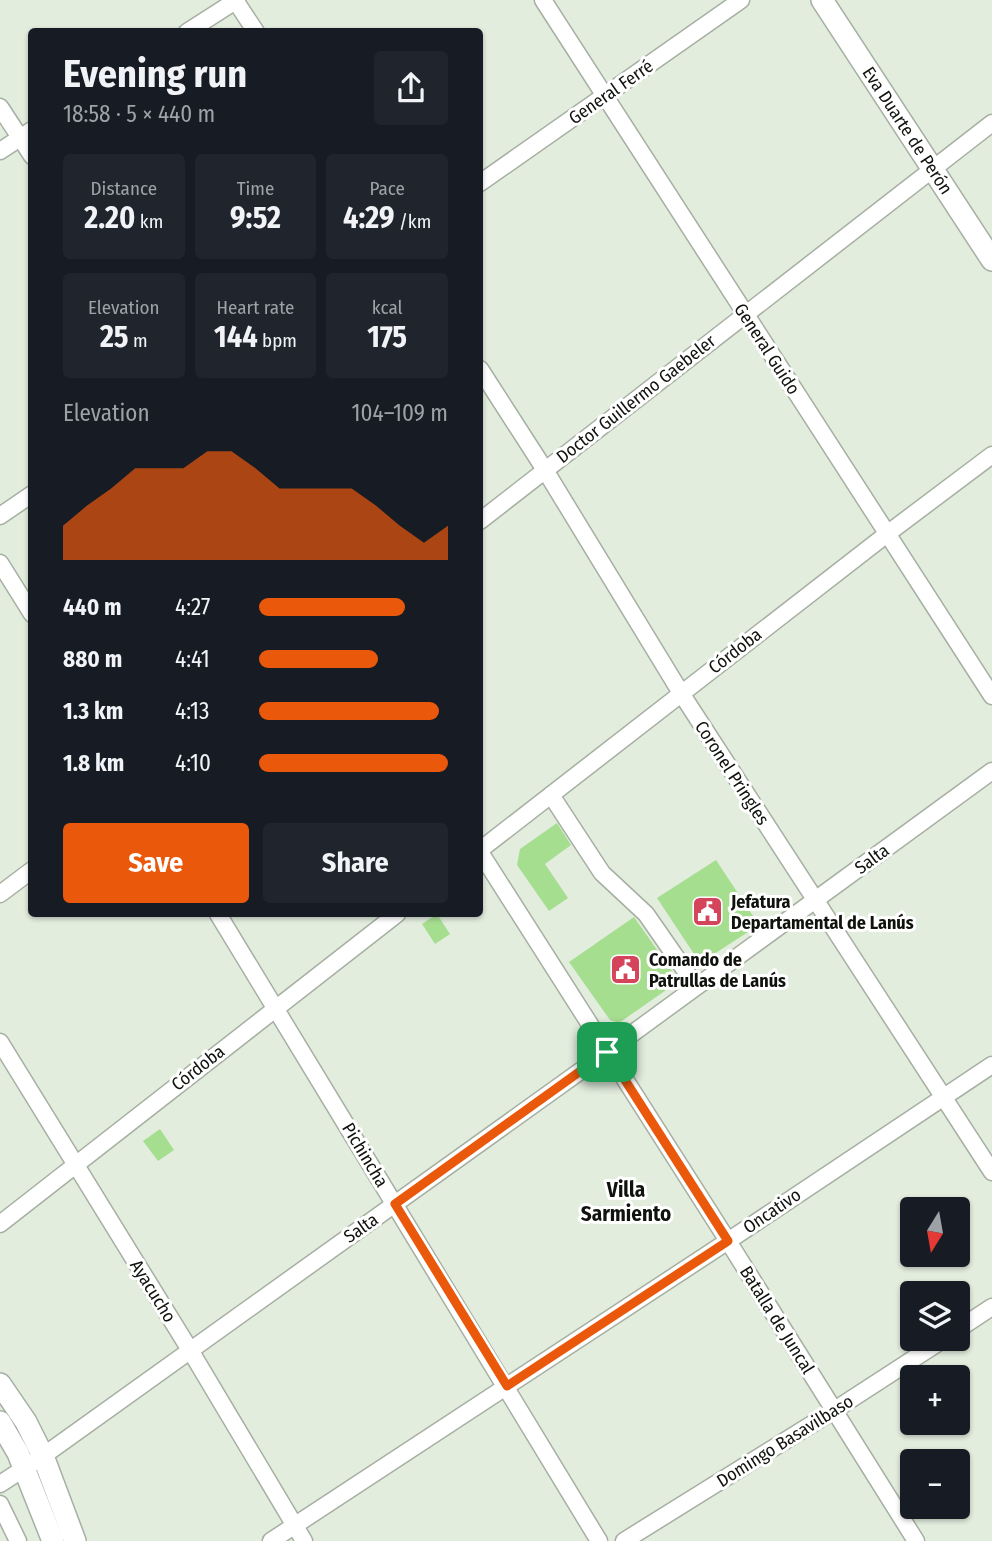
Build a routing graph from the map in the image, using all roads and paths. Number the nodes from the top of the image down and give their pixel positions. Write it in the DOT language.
graph roads {
  1 [pos="236,0"];
  2 [pos="543,0"];
  3 [pos="741,0"];
  4 [pos="822,0"];
  5 [pos="193,28"];
  6 [pos="254,28"];
  7 [pos="606,96"];
  8 [pos="0,107"];
  9 [pos="992,123"];
  10 [pos="26,134"];
  11 [pos="0,151"];
  12 [pos="933,170"];
  13 [pos="483,181"];
  14 [pos="992,260"];
  15 [pos="744,314"];
  16 [pos="483,374"];
  17 [pos="992,455"];
  18 [pos="545,470"];
  19 [pos="28,497"];
  20 [pos="0,516"];
  21 [pos="483,520"];
  22 [pos="887,534"];
  23 [pos="0,563"];
  24 [pos="28,608"];
  25 [pos="681,693"];
  26 [pos="992,696"];
  27 [pos="992,771"];
  28 [pos="551,795"];
  29 [pos="483,849"];
  30 [pos="483,856"];
  31 [pos="28,873"];
  32 [pos="0,894"];
  33 [pos="815,901"];
  34 [pos="220,917"];
  35 [pos="393,917"];
  36 [pos="696,986"];
  37 [pos="275,1006"];
  38 [pos="0,1042"];
  39 [pos="607,1052"];
  40 [pos="992,1065"];
  41 [pos="943,1096"];
  42 [pos="75,1166"];
  43 [pos="992,1172"];
  44 [pos="395,1204"];
  45 [pos="0,1224"];
  46 [pos="728,1241"];
  47 [pos="992,1307"];
  48 [pos="970,1321"];
  49 [pos="190,1350"];
  50 [pos="926,1351"];
  51 [pos="0,1384"];
  52 [pos="507,1386"];
  53 [pos="833,1411"];
  54 [pos="0,1422"];
  55 [pos="43,1456"];
  56 [pos="24,1467"];
  57 [pos="0,1484"];
  58 [pos="0,1504"];
  59 [pos="295,1525"];
  60 [pos="49,1540"];
  61 [pos="18,1541"];
  62 [pos="75,1541"];
  63 [pos="271,1541"];
  64 [pos="304,1541"];
  65 [pos="599,1541"];
  66 [pos="624,1541"];
  67 [pos="916,1541"];
  1 -- 5 [label="street"];
  1 -- 6 [label="street"];
  2 -- 7 [label="street, General Guido"];
  3 -- 7 [label="street, General Ferré"];
  4 -- 12 [label="main road, Eva Duarte de Perón"];
  7 -- 13 [label="street, General Ferré"];
  7 -- 15 [label="street, General Guido"];
  8 -- 10 [label="street"];
  9 -- 12 [label="street, Doctor Guillermo Gaebeler"];
  10 -- 11 [label="street"];
  12 -- 14 [label="main road, Eva Duarte de Perón"];
  12 -- 15 [label="street, Doctor Guillermo Gaebeler"];
  15 -- 18 [label="street, Doctor Guillermo Gaebeler"];
  15 -- 22 [label="street, General Guido"];
  16 -- 18 [label="street, Coronel Pringles"];
  17 -- 22 [label="street, Córdoba"];
  18 -- 21 [label="street, Doctor Guillermo Gaebeler"];
  18 -- 25 [label="street, Coronel Pringles"];
  19 -- 20 [label="street"];
  22 -- 25 [label="street, Córdoba"];
  22 -- 26 [label="street, General Guido"];
  23 -- 24 [label="street"];
  25 -- 28 [label="street, Córdoba"];
  25 -- 33 [label="street, Coronel Pringles"];
  27 -- 33 [label="street, Salta"];
  28 -- 29 [label="street, Córdoba"];
  28 -- 36 [label="street"];
  30 -- 39 [label="street, Batalla de Juncal"];
  31 -- 32 [label="street"];
  33 -- 36 [label="street, Salta"];
  33 -- 41 [label="street, Coronel Pringles"];
  34 -- 37 [label="street, Pichincha"];
  35 -- 37 [label="street, Córdoba"];
  36 -- 39 [label="street, Salta"];
  37 -- 42 [label="street, Córdoba"];
  37 -- 44 [label="street, Pichincha"];
  38 -- 42 [label="street, Ayacucho"];
  39 -- 44 [label="street, Salta"];
  39 -- 46 [label="street, Batalla de Juncal"];
  40 -- 41 [label="street, Oncativo"];
  41 -- 43 [label="street, Coronel Pringles"];
  41 -- 46 [label="street, Oncativo"];
  42 -- 45 [label="street, Córdoba"];
  42 -- 49 [label="street, Ayacucho"];
  44 -- 49 [label="street, Salta"];
  44 -- 52 [label="street, Pichincha"];
  46 -- 52 [label="street, Oncativo"];
  46 -- 53 [label="street, Batalla de Juncal"];
  47 -- 48 [label="street"];
  49 -- 55 [label="street, Salta"];
  49 -- 59 [label="street, Ayacucho"];
  50 -- 53 [label="street, Domingo Basavilbaso"];
  51 -- 55 [label="main road"];
  52 -- 59 [label="street, Oncativo"];
  52 -- 65 [label="street, Pichincha"];
  53 -- 66 [label="street, Domingo Basavilbaso"];
  53 -- 67 [label="street, Batalla de Juncal"];
  54 -- 56 [label="main road"];
  55 -- 56 [label="street, Salta"];
  55 -- 62 [label="main road"];
  56 -- 57 [label="street, Salta"];
  56 -- 60 [label="main road"];
  58 -- 61 [label="street"];
  59 -- 63 [label="street, Oncativo"];
  59 -- 64 [label="street, Ayacucho"];
}
